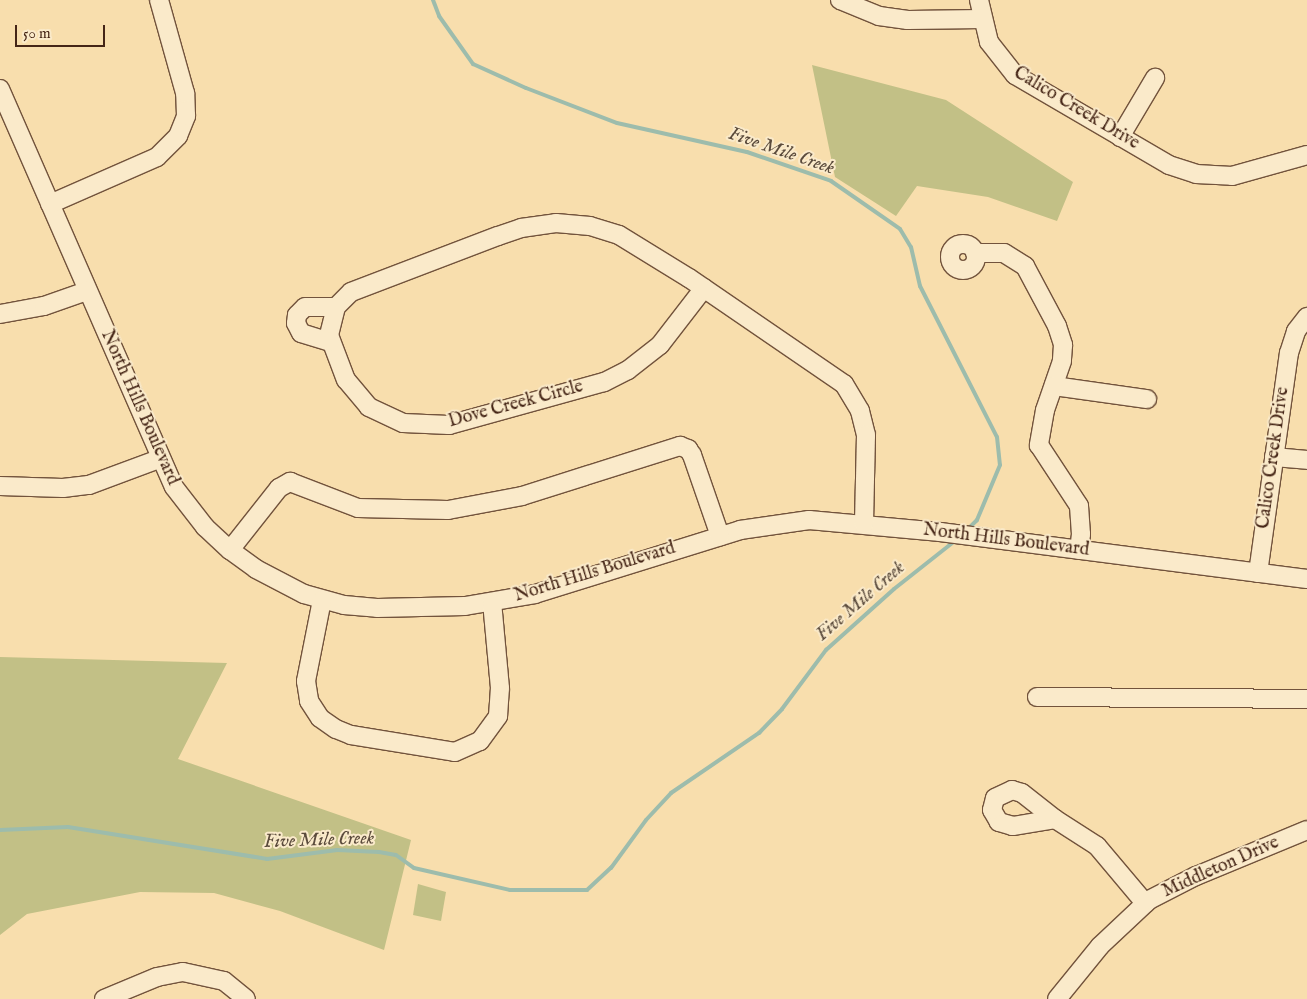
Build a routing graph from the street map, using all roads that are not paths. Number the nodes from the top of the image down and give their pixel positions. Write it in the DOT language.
graph roads {
  1 [pos="159,0"];
  2 [pos="840,0"];
  3 [pos="979,0"];
  4 [pos="982,19"];
  5 [pos="1155,78"];
  6 [pos="0,89"];
  7 [pos="1120,137"];
  8 [pos="1307,155"];
  9 [pos="50,204"];
  10 [pos="976,253"];
  11 [pos="704,288"];
  12 [pos="87,291"];
  13 [pos="336,307"];
  14 [pos="0,314"];
  15 [pos="1307,318"];
  16 [pos="330,342"];
  17 [pos="1054,386"];
  18 [pos="1147,399"];
  19 [pos="1274,457"];
  20 [pos="159,459"];
  21 [pos="1307,460"];
  22 [pos="0,486"];
  23 [pos="864,524"];
  24 [pos="720,536"];
  25 [pos="230,550"];
  26 [pos="1078,550"];
  27 [pos="1258,573"];
  28 [pos="1307,579"];
  29 [pos="322,600"];
  30 [pos="492,602"];
  31 [pos="1037,697"];
  32 [pos="1307,698"];
  33 [pos="1055,819"];
  34 [pos="1307,830"];
  35 [pos="1145,903"];
  36 [pos="104,999"];
  37 [pos="246,999"];
  38 [pos="1057,999"];
  1 -- 9 [label="street"];
  2 -- 4 [label="street"];
  3 -- 4 [label="street, Calico Creek Drive"];
  4 -- 7 [label="street, Calico Creek Drive"];
  5 -- 7 [label="street"];
  6 -- 9 [label="street, North Hills Boulevard"];
  7 -- 8 [label="street, Calico Creek Drive"];
  9 -- 12 [label="street, North Hills Boulevard"];
  10 -- 17 [label="street"];
  11 -- 13 [label="street"];
  11 -- 16 [label="street, Dove Creek Circle"];
  11 -- 23 [label="street"];
  12 -- 14 [label="street"];
  12 -- 20 [label="street, North Hills Boulevard"];
  13 -- 16 [label="street, Dove Creek Circle"];
  13 -- 16 [label="street"];
  15 -- 19 [label="street, Calico Creek Drive"];
  17 -- 18 [label="street"];
  17 -- 26 [label="street"];
  19 -- 21 [label="street"];
  19 -- 27 [label="street, Calico Creek Drive"];
  20 -- 22 [label="street"];
  20 -- 25 [label="street, North Hills Boulevard"];
  23 -- 24 [label="street, North Hills Boulevard"];
  23 -- 26 [label="street, North Hills Boulevard"];
  24 -- 25 [label="street"];
  24 -- 30 [label="street, North Hills Boulevard"];
  25 -- 29 [label="street, North Hills Boulevard"];
  26 -- 27 [label="street, North Hills Boulevard"];
  27 -- 28 [label="street, North Hills Boulevard"];
  29 -- 30 [label="street, North Hills Boulevard"];
  29 -- 30 [label="street"];
  31 -- 32 [label="street"];
  33 -- 35 [label="street"];
  34 -- 35 [label="street, Middleton Drive"];
  35 -- 38 [label="street, Middleton Drive"];
  36 -- 37 [label="street"];
}
